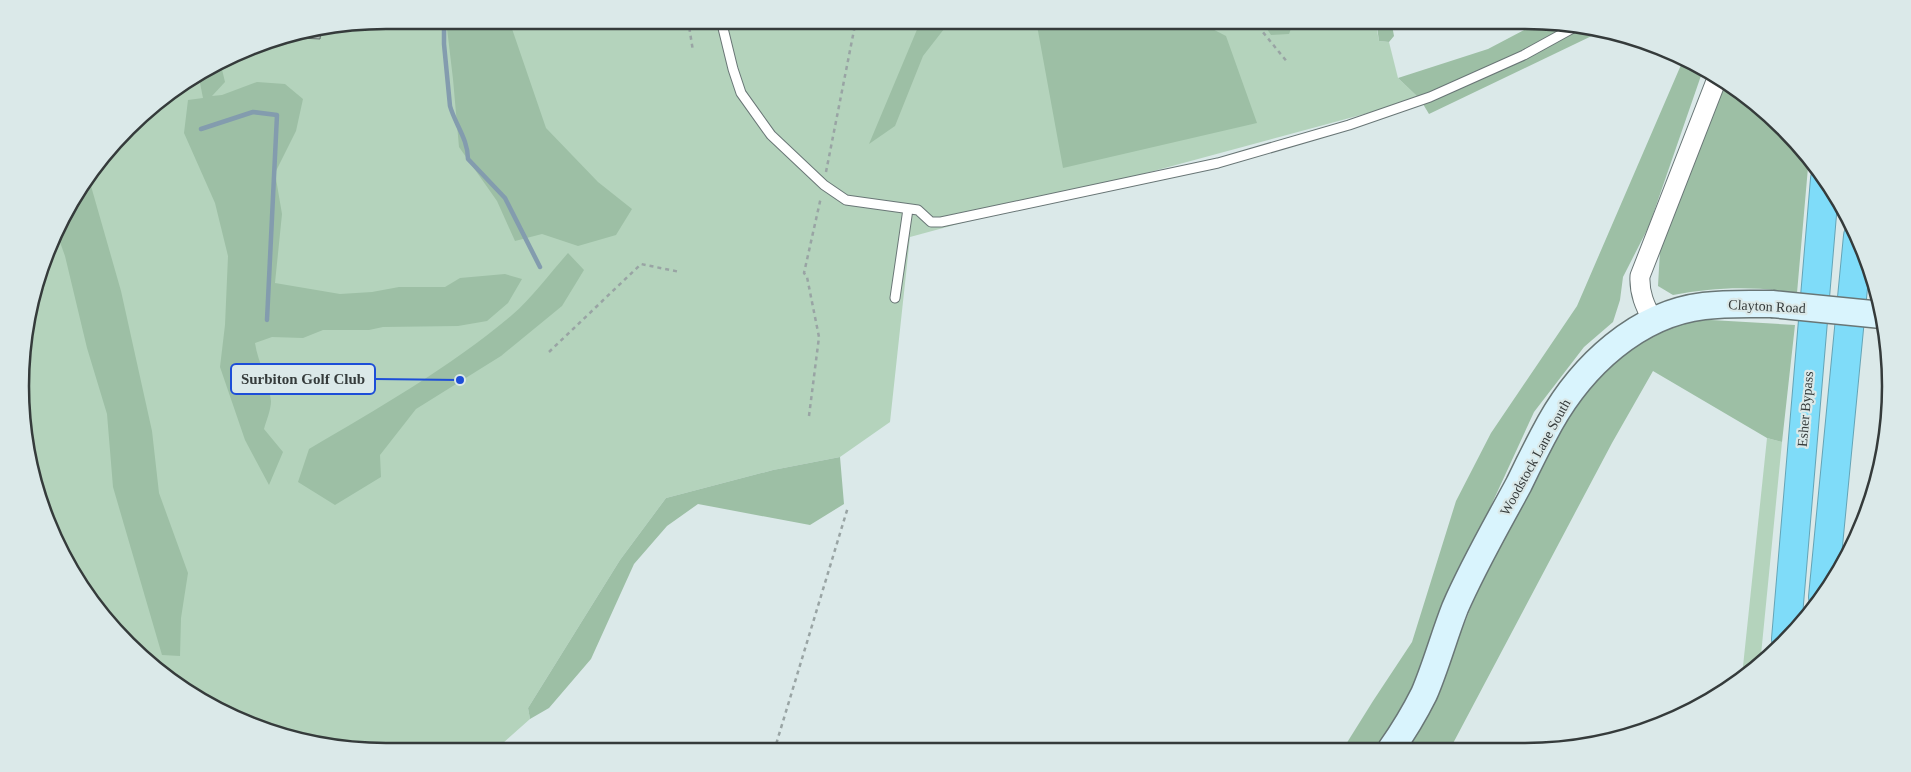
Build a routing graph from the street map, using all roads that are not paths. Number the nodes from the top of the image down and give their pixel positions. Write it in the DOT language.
graph roads {
  1 [pos="723,29"];
  2 [pos="1566,31"];
  3 [pos="1715,84"];
  4 [pos="1824,191"];
  5 [pos="908,209"];
  6 [pos="1856,253"];
  7 [pos="895,298"];
  8 [pos="1875,314"];
  9 [pos="1653,321"];
  10 [pos="1825,580"];
  11 [pos="1787,630"];
  12 [pos="1395,743"];
  1 -- 5 [label="lane"];
  2 -- 5 [label="lane"];
  3 -- 9 [label="street"];
  4 -- 11 [label="highway, Esher Bypass"];
  5 -- 7 [label="lane"];
  6 -- 10 [label="highway"];
  8 -- 9 [label="street, Clayton Road, bridge"];
  9 -- 12 [label="street, Woodstock Lane South"];
}
